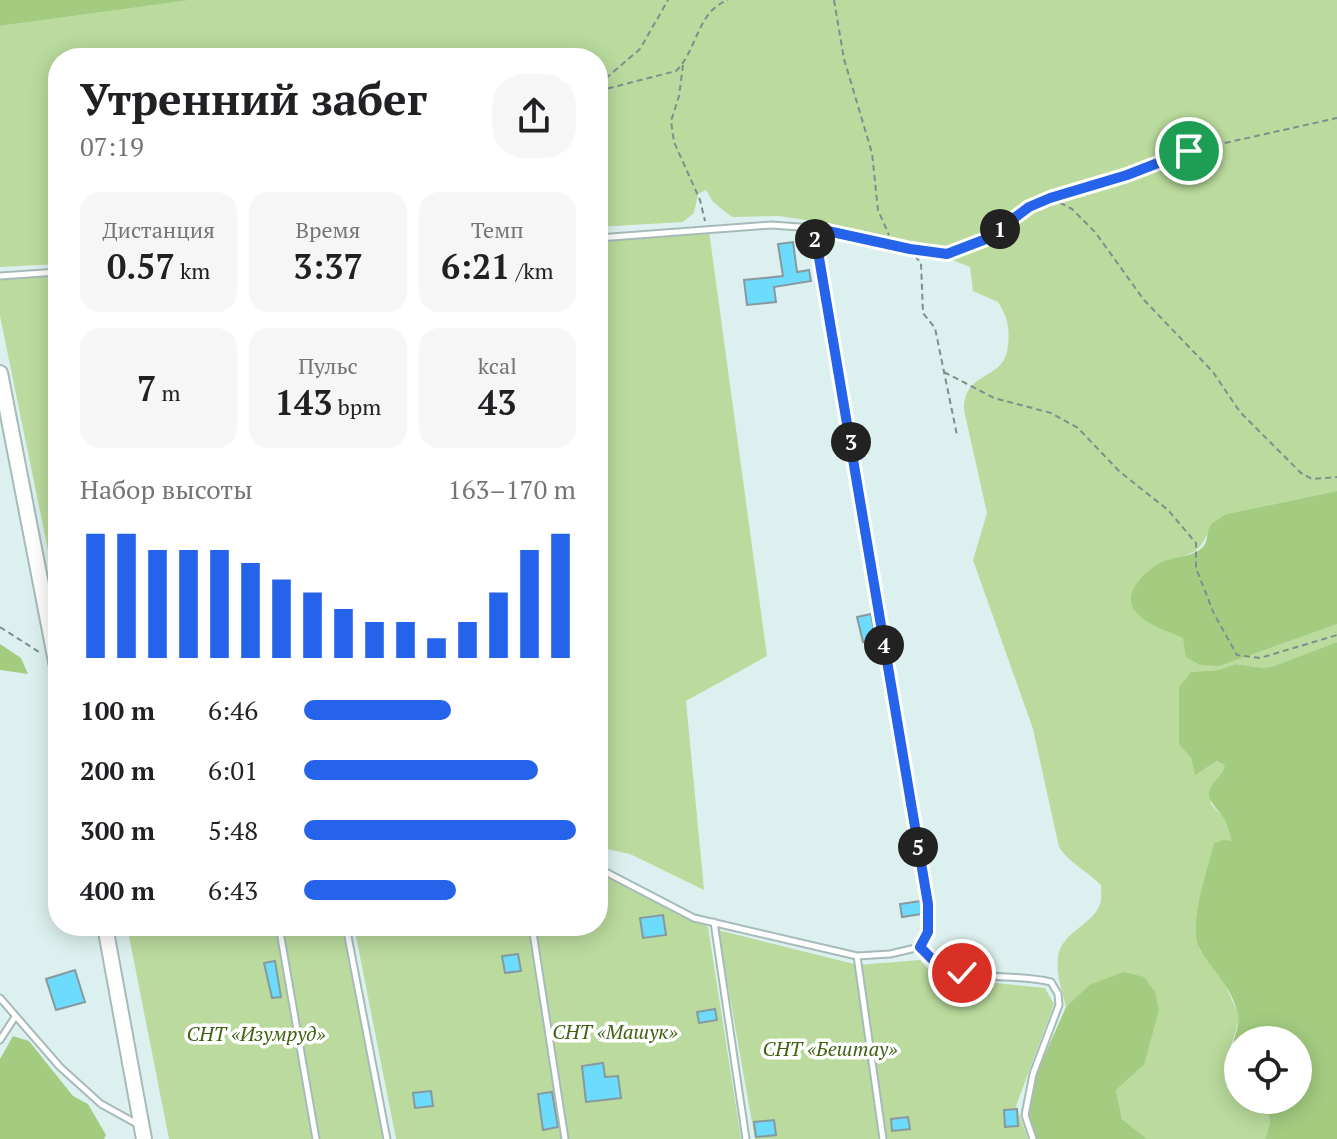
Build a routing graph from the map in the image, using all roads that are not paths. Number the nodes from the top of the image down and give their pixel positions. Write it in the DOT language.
graph roads {
  1 [pos="814,228"];
  2 [pos="608,237"];
  3 [pos="910,249"];
  4 [pos="48,273"];
  5 [pos="0,276"];
  6 [pos="0,373"];
  7 [pos="48,613"];
  8 [pos="608,873"];
  9 [pos="714,922"];
  10 [pos="107,936"];
  11 [pos="281,936"];
  12 [pos="348,936"];
  13 [pos="534,936"];
  14 [pos="920,947"];
  15 [pos="857,956"];
  16 [pos="0,998"];
  17 [pos="15,1017"];
  18 [pos="0,1040"];
  19 [pos="143,1133"];
  20 [pos="316,1139"];
  21 [pos="387,1139"];
  22 [pos="565,1139"];
  23 [pos="746,1139"];
  24 [pos="883,1139"];
  25 [pos="1033,1139"];
  1 -- 2 [label="lane"];
  1 -- 3 [label="lane"];
  1 -- 14 [label="lane"];
  4 -- 5 [label="lane"];
  6 -- 7 [label="street"];
  8 -- 9 [label="lane"];
  9 -- 15 [label="lane"];
  9 -- 23 [label="lane"];
  10 -- 19 [label="street"];
  11 -- 20 [label="lane"];
  12 -- 21 [label="lane"];
  13 -- 22 [label="lane"];
  14 -- 15 [label="lane"];
  14 -- 25 [label="lane"];
  15 -- 24 [label="lane"];
  16 -- 17 [label="lane"];
  17 -- 18 [label="lane"];
  17 -- 19 [label="lane"];
}
